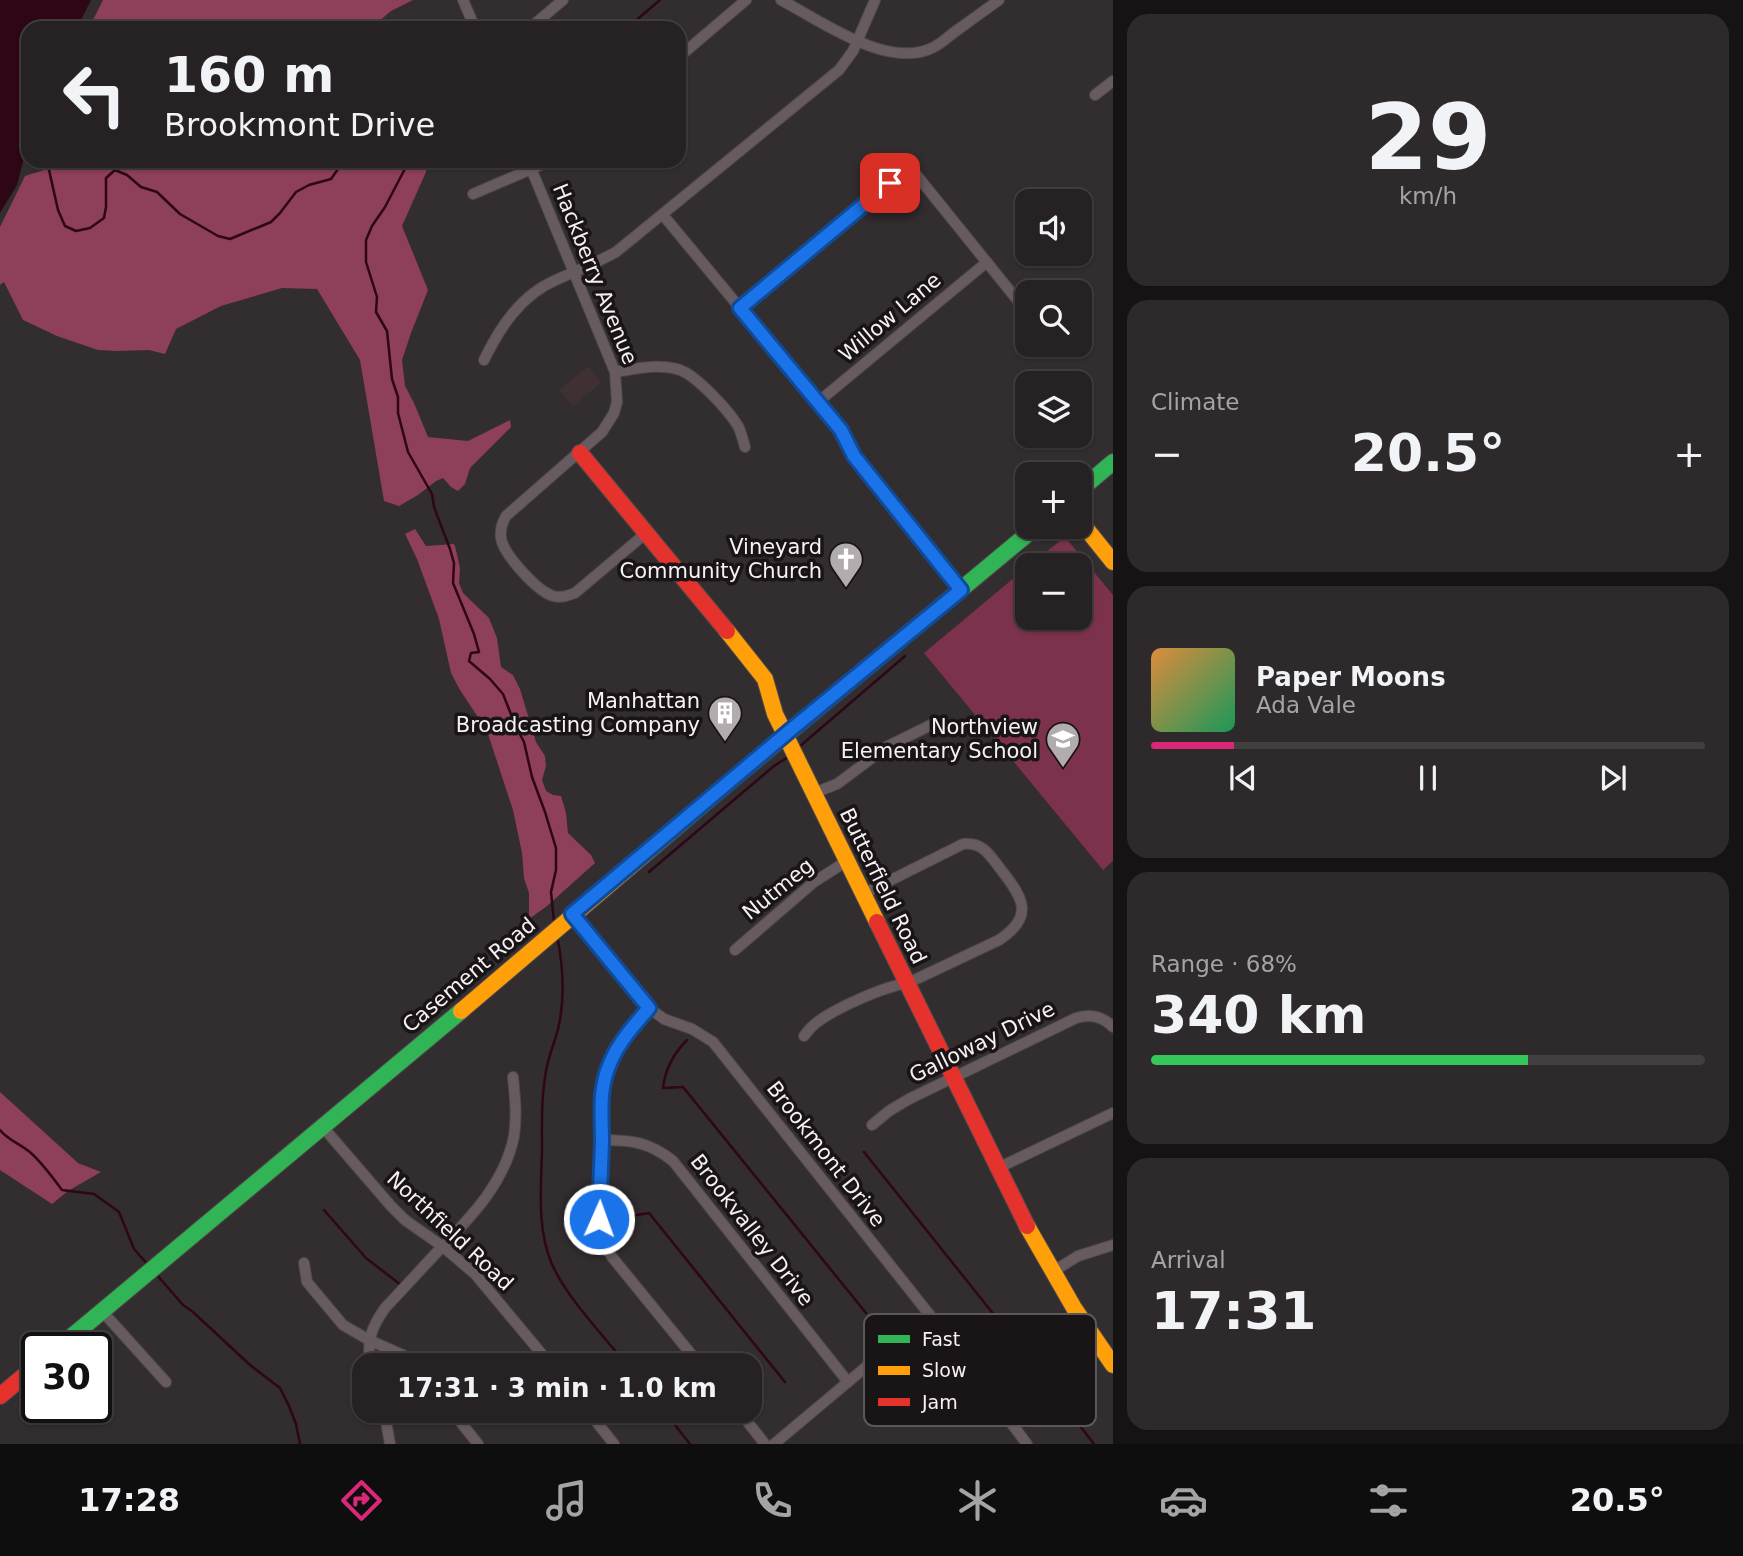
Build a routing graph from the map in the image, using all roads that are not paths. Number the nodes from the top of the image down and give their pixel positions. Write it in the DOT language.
graph roads {
  1 [pos="463,0"];
  2 [pos="563,0"];
  3 [pos="746,0"];
  4 [pos="781,0"];
  5 [pos="875,0"];
  6 [pos="999,0"];
  7 [pos="472,21"];
  8 [pos="538,21"];
  9 [pos="857,41"];
  10 [pos="686,51"];
  11 [pos="1113,81"];
  12 [pos="1095,96"];
  13 [pos="524,168"];
  14 [pos="531,168"];
  15 [pos="473,194"];
  16 [pos="663,215"];
  17 [pos="986,262"];
  18 [pos="574,273"];
  19 [pos="1015,297"];
  20 [pos="740,308"];
  21 [pos="484,360"];
  22 [pos="615,372"];
  23 [pos="818,402"];
  24 [pos="745,447"];
  25 [pos="580,453"];
  26 [pos="1113,462"];
  27 [pos="1092,480"];
  28 [pos="645,534"];
  29 [pos="1092,536"];
  30 [pos="1022,539"];
  31 [pos="1113,562"];
  32 [pos="961,590"];
  33 [pos="933,724"];
  34 [pos="785,734"];
  35 [pos="814,793"];
  36 [pos="847,861"];
  37 [pos="863,894"];
  38 [pos="568,918"];
  39 [pos="735,950"];
  40 [pos="908,983"];
  41 [pos="649,1008"];
  42 [pos="1113,1027"];
  43 [pos="804,1036"];
  44 [pos="513,1077"];
  45 [pos="954,1077"];
  46 [pos="1113,1113"];
  47 [pos="872,1125"];
  48 [pos="322,1126"];
  49 [pos="602,1140"];
  50 [pos="998,1168"];
  51 [pos="1113,1245"];
  52 [pos="442,1246"];
  53 [pos="304,1264"];
  54 [pos="1052,1272"];
  55 [pos="102,1311"];
  56 [pos="929,1314"];
  57 [pos="1078,1314"];
  58 [pos="77,1332"];
  59 [pos="369,1340"];
  60 [pos="1096,1341"];
  61 [pos="370,1353"];
  62 [pos="398,1353"];
  63 [pos="541,1353"];
  64 [pos="691,1353"];
  65 [pos="1113,1365"];
  66 [pos="864,1369"];
  67 [pos="21,1379"];
  68 [pos="166,1382"];
  69 [pos="848,1382"];
  70 [pos="0,1396"];
  71 [pos="386,1423"];
  72 [pos="461,1423"];
  73 [pos="597,1423"];
  74 [pos="748,1423"];
  75 [pos="1013,1426"];
  76 [pos="390,1444"];
  77 [pos="478,1444"];
  78 [pos="614,1444"];
  79 [pos="765,1444"];
  80 [pos="774,1444"];
  81 [pos="1027,1444"];
  1 -- 7 [label="street"];
  2 -- 8 [label="street"];
  3 -- 10 [label="street"];
  4 -- 9 [label="street"];
  5 -- 9 [label="street"];
  6 -- 9 [label="street"];
  9 -- 16 [label="street"];
  11 -- 12 [label="street"];
  13 -- 15 [label="street"];
  14 -- 18 [label="street, Hackberry Avenue"];
  16 -- 18 [label="street"];
  16 -- 20 [label="street"];
  17 -- 19 [label="street"];
  17 -- 20 [label="street"];
  17 -- 23 [label="street, Willow Lane"];
  18 -- 21 [label="street"];
  18 -- 22 [label="street, Hackberry Avenue"];
  20 -- 23 [label="street"];
  22 -- 24 [label="street"];
  22 -- 25 [label="street, Hackberry Avenue"];
  23 -- 32 [label="street"];
  25 -- 28 [label="street, Butterfield Road"];
  25 -- 28 [label="street, Hackberry Avenue"];
  26 -- 27 [label="street"];
  28 -- 34 [label="street, Butterfield Road"];
  29 -- 31 [label="street"];
  30 -- 32 [label="street, Casement Road"];
  32 -- 34 [label="street, Casement Road"];
  33 -- 35 [label="street"];
  34 -- 35 [label="street, Butterfield Road"];
  34 -- 38 [label="street, Casement Road"];
  35 -- 36 [label="street, Butterfield Road"];
  36 -- 37 [label="street, Butterfield Road"];
  36 -- 39 [label="street, Nutmeg"];
  37 -- 40 [label="street, Butterfield Road"];
  37 -- 40 [label="street"];
  38 -- 41 [label="street, Brookmont Drive"];
  38 -- 48 [label="street, Casement Road"];
  40 -- 43 [label="street"];
  40 -- 45 [label="street, Butterfield Road"];
  41 -- 49 [label="street"];
  41 -- 56 [label="street, Brookmont Drive"];
  42 -- 45 [label="street, Galloway Drive"];
  44 -- 52 [label="street"];
  45 -- 47 [label="street, Galloway Drive"];
  45 -- 50 [label="street, Butterfield Road"];
  46 -- 50 [label="street"];
  48 -- 52 [label="street, Northfield Road"];
  48 -- 55 [label="street, Casement Road"];
  49 -- 64 [label="street"];
  49 -- 69 [label="street, Brookvalley Drive"];
  50 -- 54 [label="street, Butterfield Road"];
  51 -- 54 [label="street"];
  52 -- 59 [label="street"];
  52 -- 63 [label="street, Northfield Road"];
  53 -- 59 [label="street"];
  54 -- 57 [label="street, Butterfield Road"];
  55 -- 58 [label="street, Casement Road"];
  55 -- 68 [label="street"];
  59 -- 61 [label="street"];
  59 -- 62 [label="street"];
  60 -- 65 [label="street, Butterfield Road"];
  66 -- 69 [label="street"];
  67 -- 70 [label="street"];
  69 -- 80 [label="street"];
  71 -- 76 [label="street"];
  72 -- 77 [label="street"];
  73 -- 78 [label="street"];
  74 -- 79 [label="street"];
  75 -- 81 [label="street, Brookmont Drive"];
}
